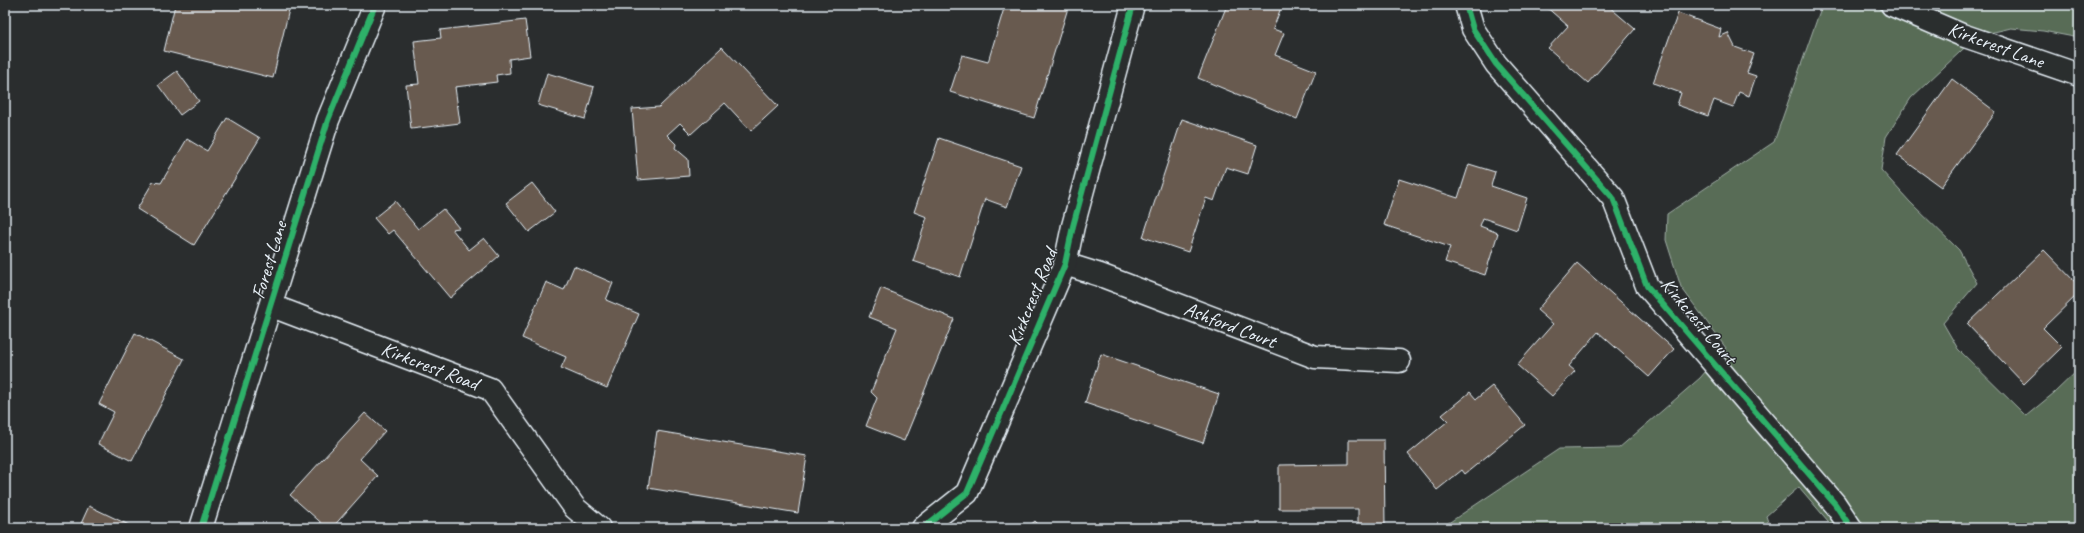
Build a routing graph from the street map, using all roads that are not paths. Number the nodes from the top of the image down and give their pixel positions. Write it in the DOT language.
graph roads {
  1 [pos="375,5"];
  2 [pos="1133,5"];
  3 [pos="1466,5"];
  4 [pos="1892,5"];
  5 [pos="2079,74"];
  6 [pos="1065,264"];
  7 [pos="272,306"];
  8 [pos="1398,361"];
  9 [pos="201,528"];
  10 [pos="599,528"];
  11 [pos="923,528"];
  12 [pos="1852,528"];
  1 -- 7 [label="street, Forest Lane"];
  2 -- 6 [label="street, Kirkcrest Road"];
  3 -- 12 [label="street, Kirkcrest Court"];
  4 -- 5 [label="street, Kirkcrest Lane"];
  6 -- 8 [label="street, Ashford Court"];
  6 -- 11 [label="street, Kirkcrest Road"];
  7 -- 9 [label="street, Forest Lane"];
  7 -- 10 [label="street, Kirkcrest Road"];
}
